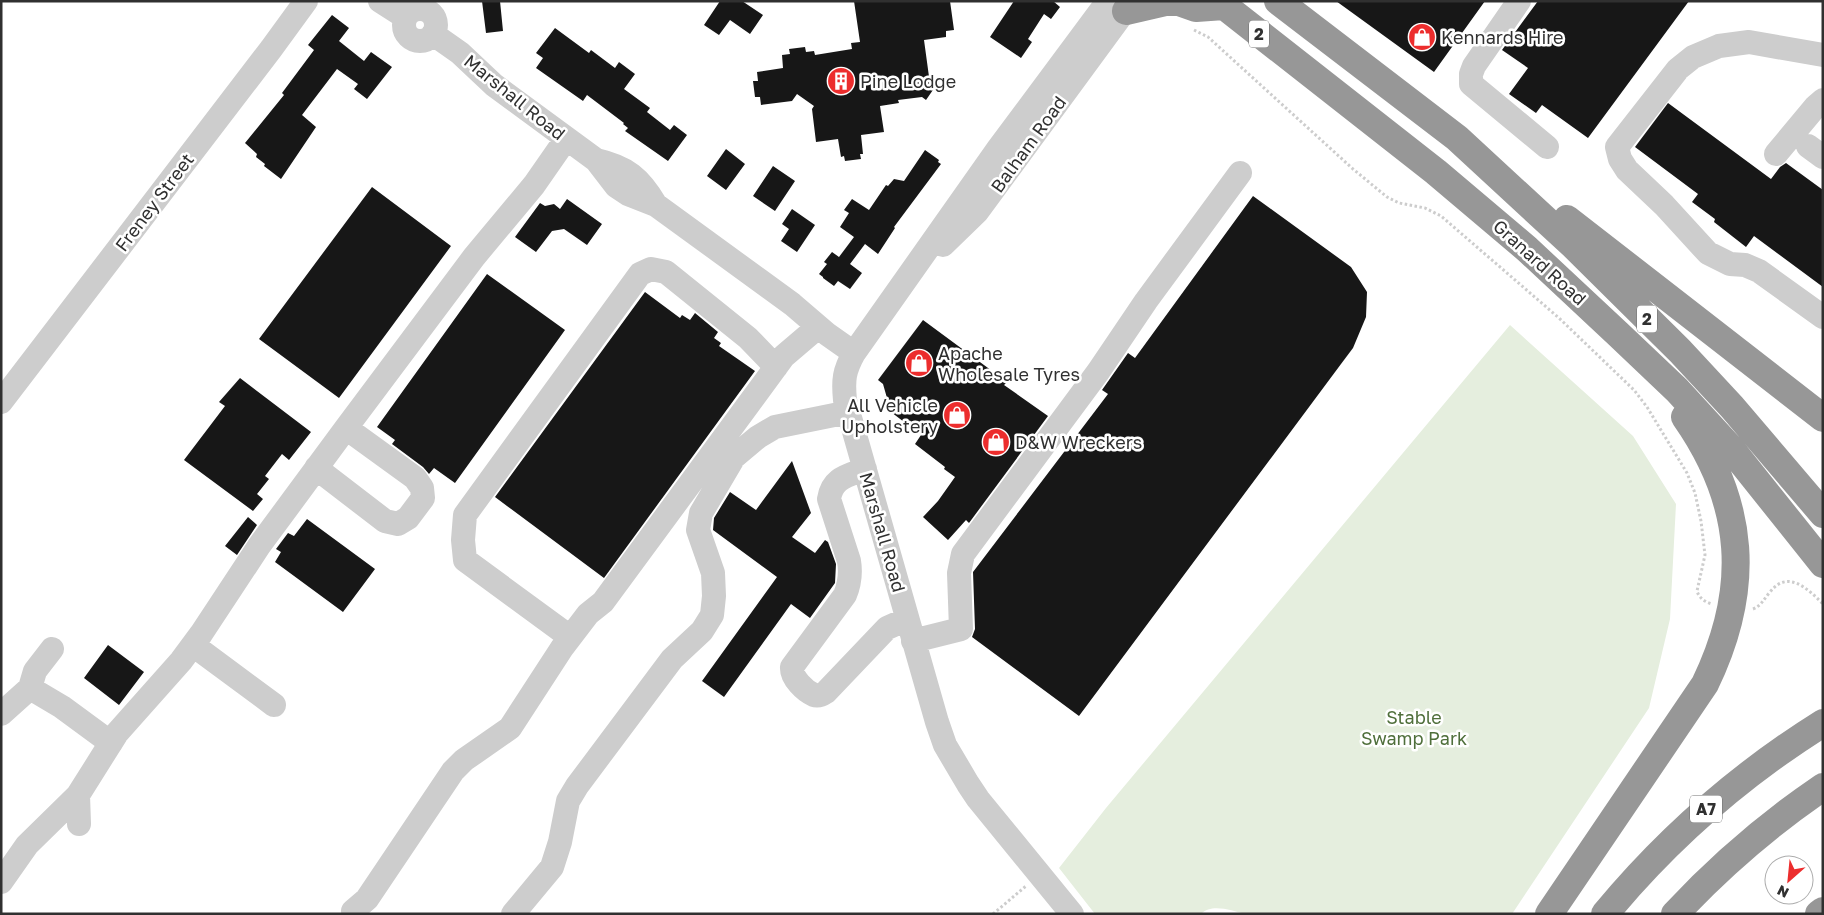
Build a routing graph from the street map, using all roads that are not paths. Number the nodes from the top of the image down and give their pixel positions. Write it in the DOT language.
graph roads {
  1 [pos="306,1"];
  2 [pos="380,1"];
  3 [pos="1278,1"];
  4 [pos="1518,1"];
  5 [pos="1122,4"];
  6 [pos="1221,4"];
  7 [pos="423,10"];
  8 [pos="1823,55"];
  9 [pos="1823,100"];
  10 [pos="1457,138"];
  11 [pos="566,139"];
  12 [pos="1547,147"];
  13 [pos="1776,154"];
  14 [pos="1240,173"];
  15 [pos="1645,280"];
  16 [pos="1823,316"];
  17 [pos="818,327"];
  18 [pos="1618,334"];
  19 [pos="854,352"];
  20 [pos="776,367"];
  21 [pos="1,402"];
  22 [pos="1823,406"];
  23 [pos="849,412"];
  24 [pos="1823,418"];
  25 [pos="346,428"];
  26 [pos="316,468"];
  27 [pos="865,469"];
  28 [pos="1823,514"];
  29 [pos="1823,564"];
  30 [pos="907,619"];
  31 [pos="570,637"];
  32 [pos="913,641"];
  33 [pos="193,646"];
  34 [pos="52,649"];
  35 [pos="30,688"];
  36 [pos="274,705"];
  37 [pos="1,714"];
  38 [pos="1823,723"];
  39 [pos="110,743"];
  40 [pos="1823,787"];
  41 [pos="78,795"];
  42 [pos="79,824"];
  43 [pos="1,882"];
  44 [pos="353,911"];
  45 [pos="1823,911"];
  46 [pos="513,914"];
  47 [pos="1072,914"];
  48 [pos="1549,914"];
  49 [pos="1605,914"];
  50 [pos="1676,914"];
  51 [pos="1819,914"];
  1 -- 21 [label="street, Freney Street"];
  2 -- 7 [label="street"];
  3 -- 10 [label="highway, Granard Road / 2"];
  4 -- 12 [label="street"];
  5 -- 6 [label="highway"];
  5 -- 19 [label="street, Balham Road"];
  6 -- 18 [label="highway, Granard Road / 2"];
  7 -- 11 [label="street, Marshall Road"];
  8 -- 16 [label="street"];
  9 -- 13 [label="street"];
  10 -- 15 [label="highway"];
  10 -- 28 [label="highway, Granard Road / 2"];
  11 -- 17 [label="street, Marshall Road"];
  11 -- 25 [label="street"];
  14 -- 32 [label="street"];
  15 -- 22 [label="highway"];
  15 -- 24 [label="highway"];
  17 -- 19 [label="street, Marshall Road"];
  17 -- 20 [label="street"];
  18 -- 29 [label="highway, Granard Road / 2"];
  18 -- 48 [label="highway"];
  19 -- 23 [label="street, Marshall Road"];
  20 -- 31 [label="street"];
  20 -- 31 [label="street"];
  23 -- 27 [label="street, Marshall Road"];
  23 -- 46 [label="street"];
  25 -- 26 [label="street"];
  25 -- 26 [label="street"];
  26 -- 33 [label="street"];
  27 -- 30 [label="street, Marshall Road"];
  27 -- 30 [label="street"];
  30 -- 32 [label="street, Marshall Road"];
  31 -- 44 [label="street"];
  32 -- 47 [label="street, Marshall Road"];
  33 -- 36 [label="street"];
  33 -- 39 [label="street"];
  34 -- 35 [label="street"];
  35 -- 37 [label="street"];
  35 -- 39 [label="street"];
  38 -- 49 [label="highway, A7"];
  39 -- 41 [label="street"];
  40 -- 50 [label="highway"];
  41 -- 42 [label="street"];
  41 -- 43 [label="street"];
  45 -- 51 [label="highway"];
}
